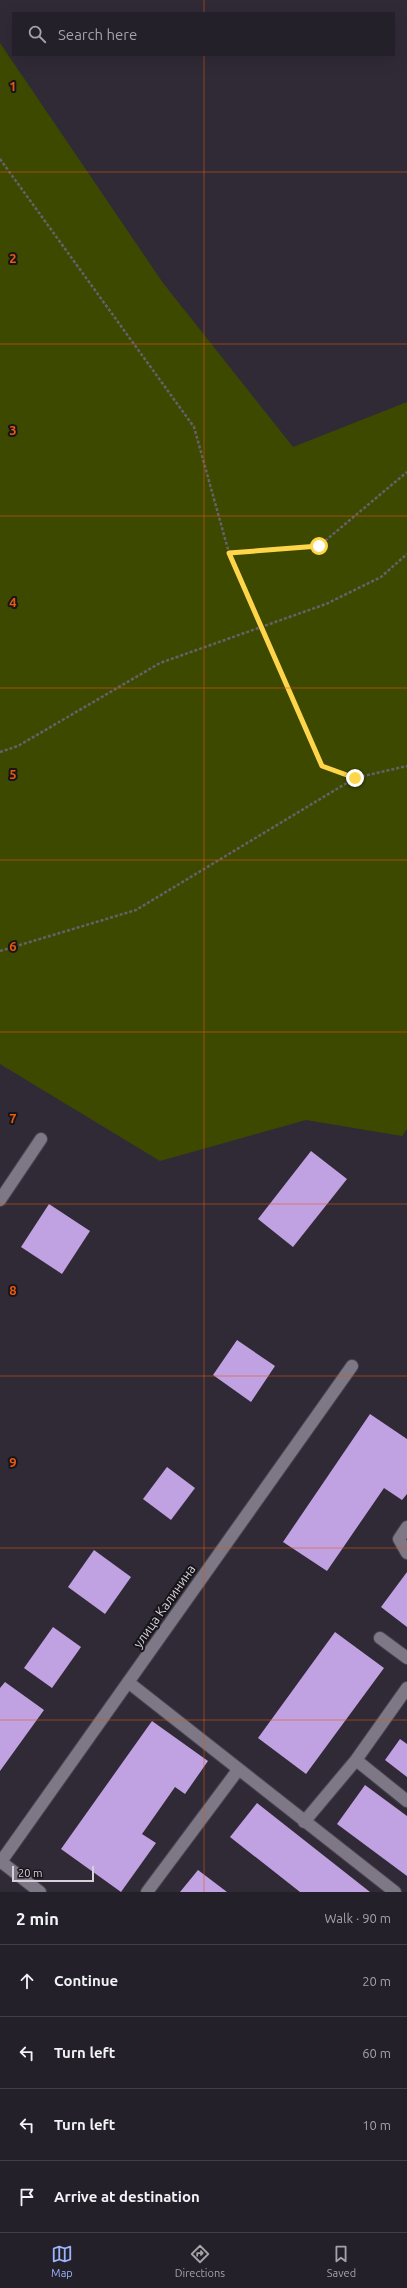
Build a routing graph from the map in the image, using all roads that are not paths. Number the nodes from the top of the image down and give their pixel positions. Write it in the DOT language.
graph roads {
  1 [pos="41,1139"];
  2 [pos="0,1200"];
  3 [pos="352,1366"];
  4 [pos="407,1527"];
  5 [pos="407,1553"];
  6 [pos="380,1638"];
  7 [pos="407,1658"];
  8 [pos="128,1682"];
  9 [pos="407,1688"];
  10 [pos="356,1760"];
  11 [pos="238,1770"];
  12 [pos="407,1800"];
  13 [pos="304,1822"];
  14 [pos="0,1862"];
  15 [pos="40,1892"];
  16 [pos="147,1892"];
  17 [pos="395,1892"];
  1 -- 2 [label="street"];
  3 -- 8 [label="street, улица Калинина"];
  4 -- 5 [label="street"];
  6 -- 7 [label="street"];
  8 -- 11 [label="street"];
  8 -- 14 [label="street, улица Калинина"];
  9 -- 10 [label="street"];
  10 -- 12 [label="street"];
  10 -- 13 [label="street"];
  11 -- 13 [label="street"];
  11 -- 16 [label="street"];
  13 -- 17 [label="street"];
  14 -- 15 [label="street"];
}
